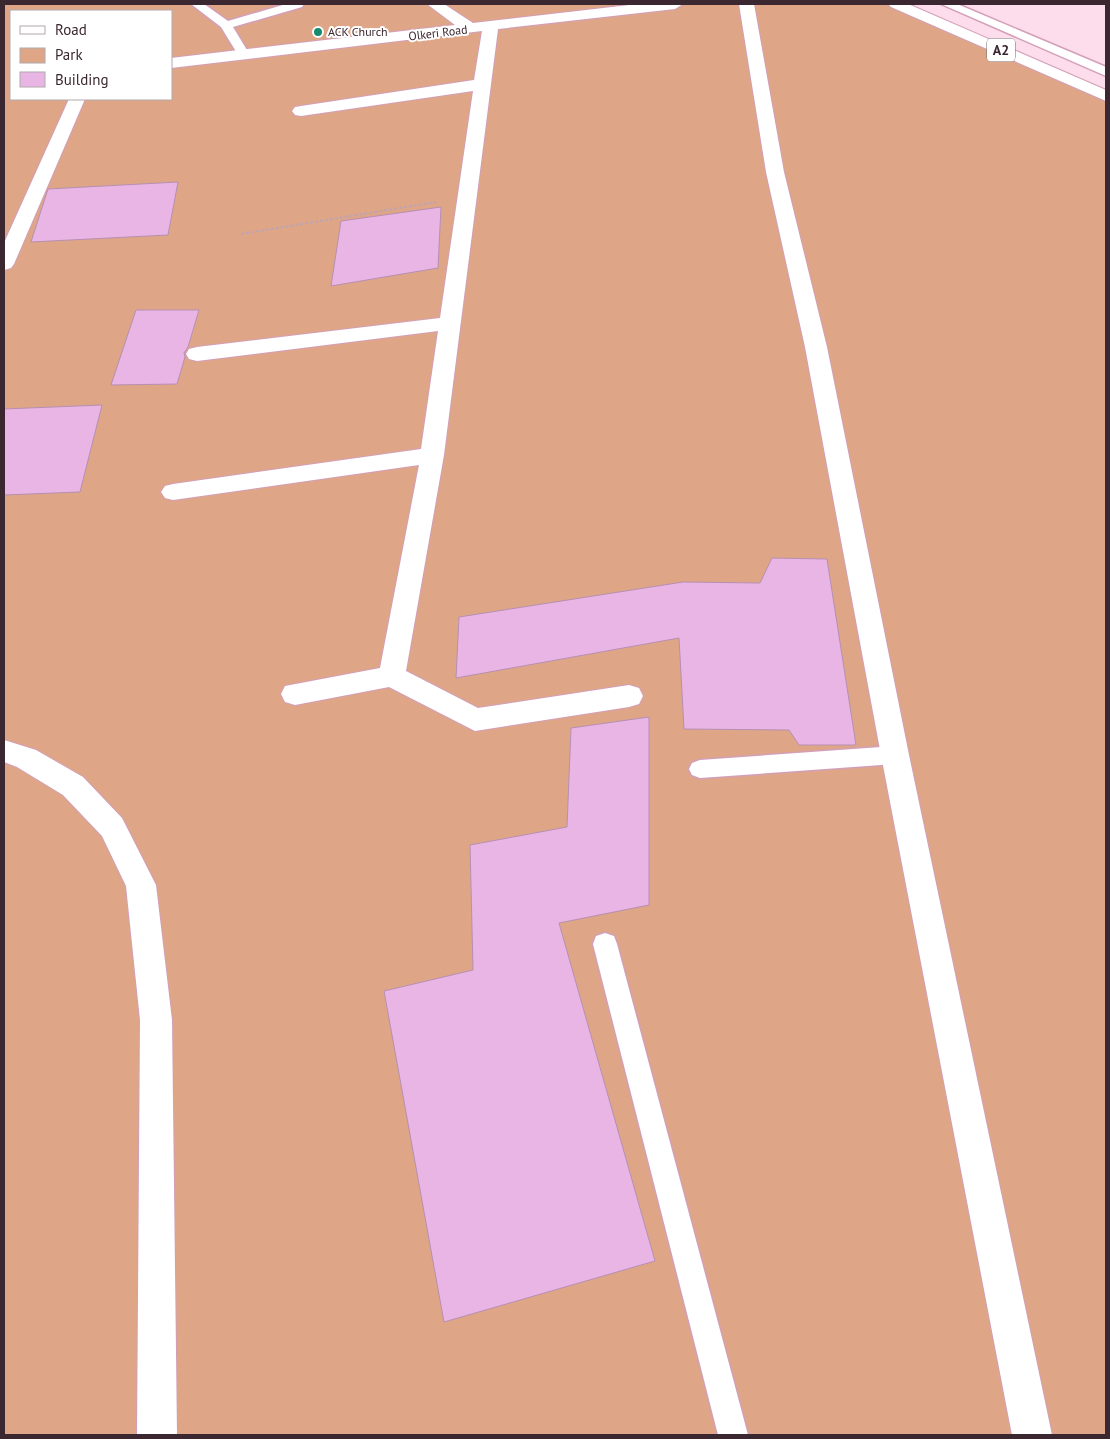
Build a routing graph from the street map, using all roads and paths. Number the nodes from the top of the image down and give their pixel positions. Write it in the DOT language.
graph roads {
  1 [pos="197,4"];
  2 [pos="298,4"];
  3 [pos="434,4"];
  4 [pos="675,4"];
  5 [pos="746,4"];
  6 [pos="896,4"];
  7 [pos="946,4"];
  8 [pos="226,25"];
  9 [pos="481,28"];
  10 [pos="244,55"];
  11 [pos="172,63"];
  12 [pos="1106,72"];
  13 [pos="484,84"];
  14 [pos="1106,96"];
  15 [pos="77,100"];
  16 [pos="301,111"];
  17 [pos="469,197"];
  18 [pos="241,234"];
  19 [pos="4,264"];
  20 [pos="451,323"];
  21 [pos="197,354"];
  22 [pos="432,455"];
  23 [pos="173,492"];
  24 [pos="392,676"];
  25 [pos="294,694"];
  26 [pos="629,696"];
  27 [pos="4,751"];
  28 [pos="895,755"];
  29 [pos="700,769"];
  30 [pos="605,944"];
  31 [pos="157,1435"];
  32 [pos="733,1435"];
  33 [pos="1032,1435"];
  1 -- 8 [label="lane"];
  2 -- 8 [label="lane"];
  3 -- 9 [label="main road"];
  4 -- 9 [label="main road, Olkeri Road"];
  5 -- 28 [label="main road"];
  6 -- 14 [label="main road, A2"];
  7 -- 12 [label="lane"];
  8 -- 10 [label="lane"];
  9 -- 10 [label="main road, Olkeri Road"];
  9 -- 13 [label="main road"];
  10 -- 11 [label="main road, Olkeri Road"];
  13 -- 16 [label="main road"];
  13 -- 17 [label="main road"];
  15 -- 19 [label="main road"];
  17 -- 18 [label="path"];
  17 -- 20 [label="main road"];
  20 -- 21 [label="main road"];
  20 -- 22 [label="main road"];
  22 -- 23 [label="main road"];
  22 -- 24 [label="main road"];
  24 -- 25 [label="main road"];
  24 -- 26 [label="main road"];
  27 -- 31 [label="main road"];
  28 -- 29 [label="lane"];
  28 -- 33 [label="main road"];
  30 -- 32 [label="lane"];
}
